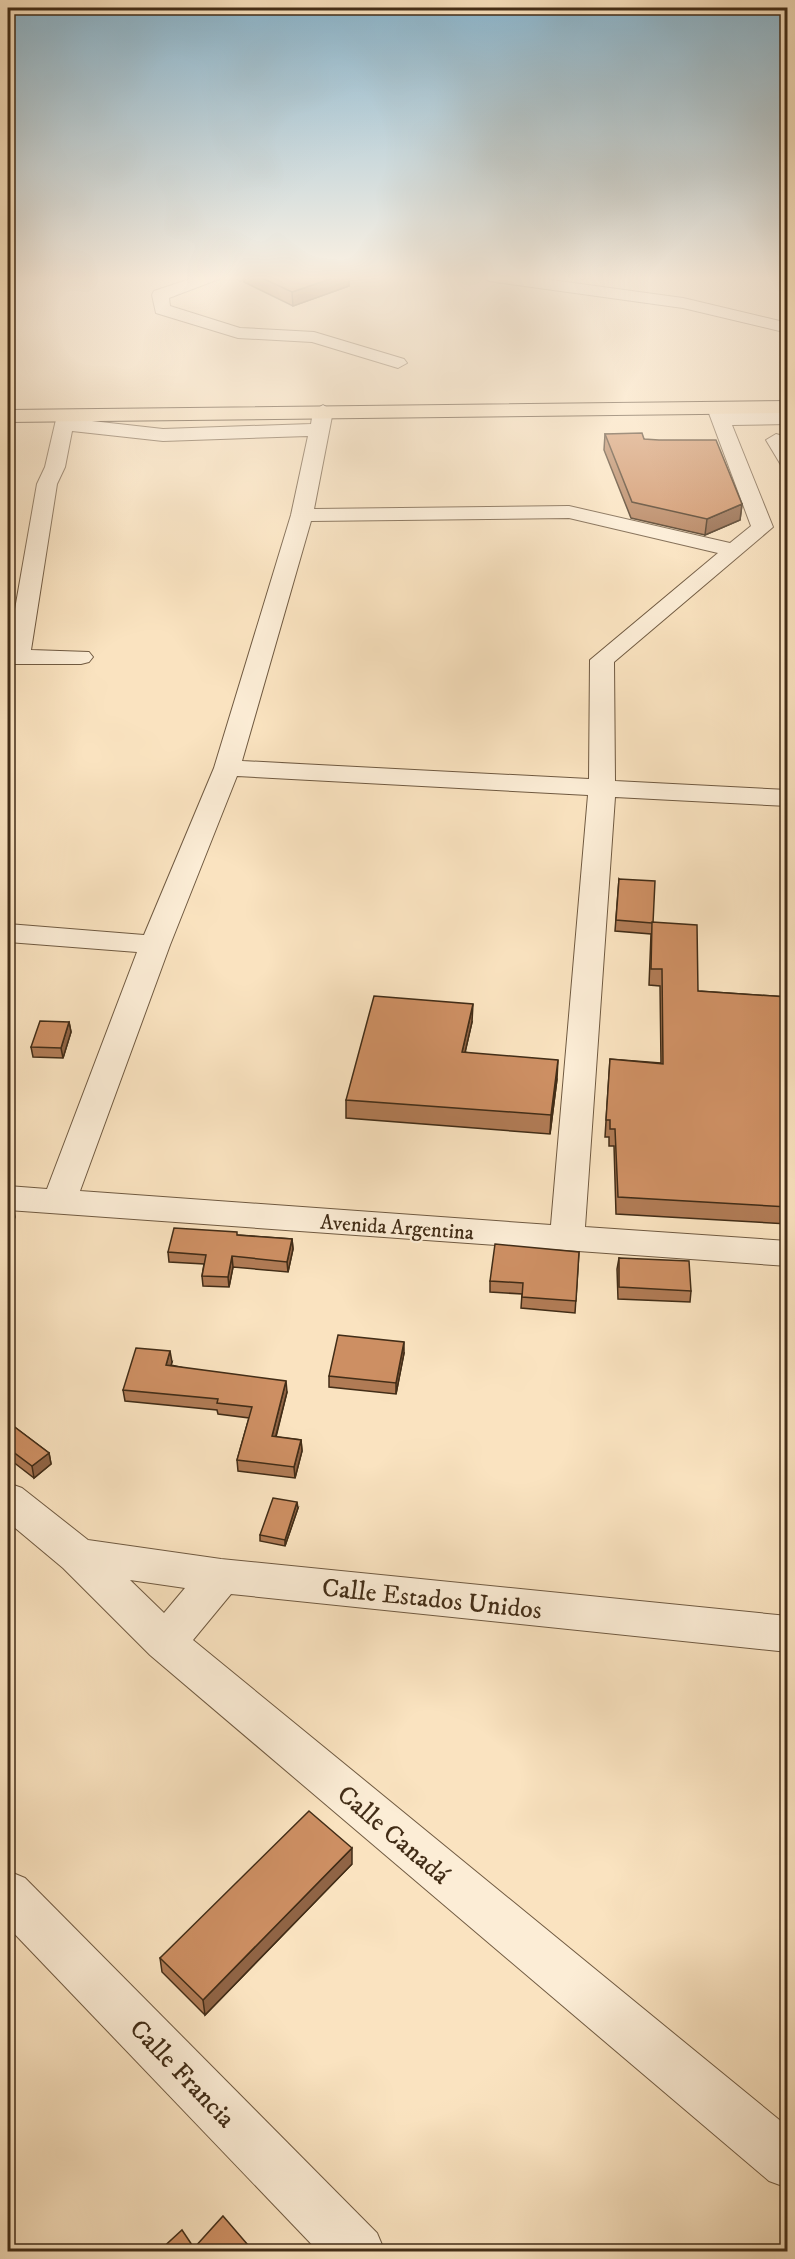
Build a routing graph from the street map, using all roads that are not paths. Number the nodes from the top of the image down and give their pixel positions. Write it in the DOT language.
graph roads {
  1 [pos="788,407"];
  2 [pos="718,414"];
  3 [pos="8,416"];
  4 [pos="788,418"];
  5 [pos="64,419"];
  6 [pos="322,421"];
  7 [pos="752,440"];
  8 [pos="782,440"];
  9 [pos="788,461"];
  10 [pos="302,515"];
  11 [pos="734,550"];
  12 [pos="13,657"];
  13 [pos="81,657"];
  14 [pos="227,768"];
  15 [pos="602,787"];
  16 [pos="788,798"];
  17 [pos="8,933"];
  18 [pos="155,945"];
  19 [pos="8,1198"];
  20 [pos="59,1203"];
  21 [pos="567,1239"];
  22 [pos="788,1254"];
  23 [pos="8,1499"];
  24 [pos="78,1556"];
  25 [pos="221,1576"];
  26 [pos="788,1634"];
  27 [pos="165,1642"];
  28 [pos="8,1894"];
  29 [pos="788,2162"];
  30 [pos="358,2252"];
  1 -- 2 [label="highway"];
  2 -- 4 [label="street"];
  2 -- 6 [label="highway"];
  2 -- 11 [label="street"];
  3 -- 5 [label="highway"];
  5 -- 6 [label="street"];
  5 -- 12 [label="street"];
  6 -- 10 [label="street"];
  7 -- 8 [label="street"];
  8 -- 9 [label="street"];
  10 -- 11 [label="street"];
  10 -- 14 [label="street"];
  11 -- 15 [label="street"];
  12 -- 13 [label="street"];
  14 -- 15 [label="street"];
  14 -- 18 [label="street"];
  15 -- 16 [label="street"];
  15 -- 21 [label="street"];
  17 -- 18 [label="street"];
  18 -- 20 [label="street"];
  19 -- 20 [label="street, Avenida Argentina"];
  20 -- 21 [label="street, Avenida Argentina"];
  21 -- 22 [label="street, Avenida Argentina"];
  23 -- 24 [label="street, Calle Canadá"];
  24 -- 25 [label="street, Calle Estados Unidos"];
  24 -- 27 [label="street, Calle Canadá"];
  25 -- 26 [label="street, Calle Estados Unidos"];
  25 -- 27 [label="street"];
  27 -- 29 [label="street, Calle Canadá"];
  28 -- 30 [label="street, Calle Francia"];
}
